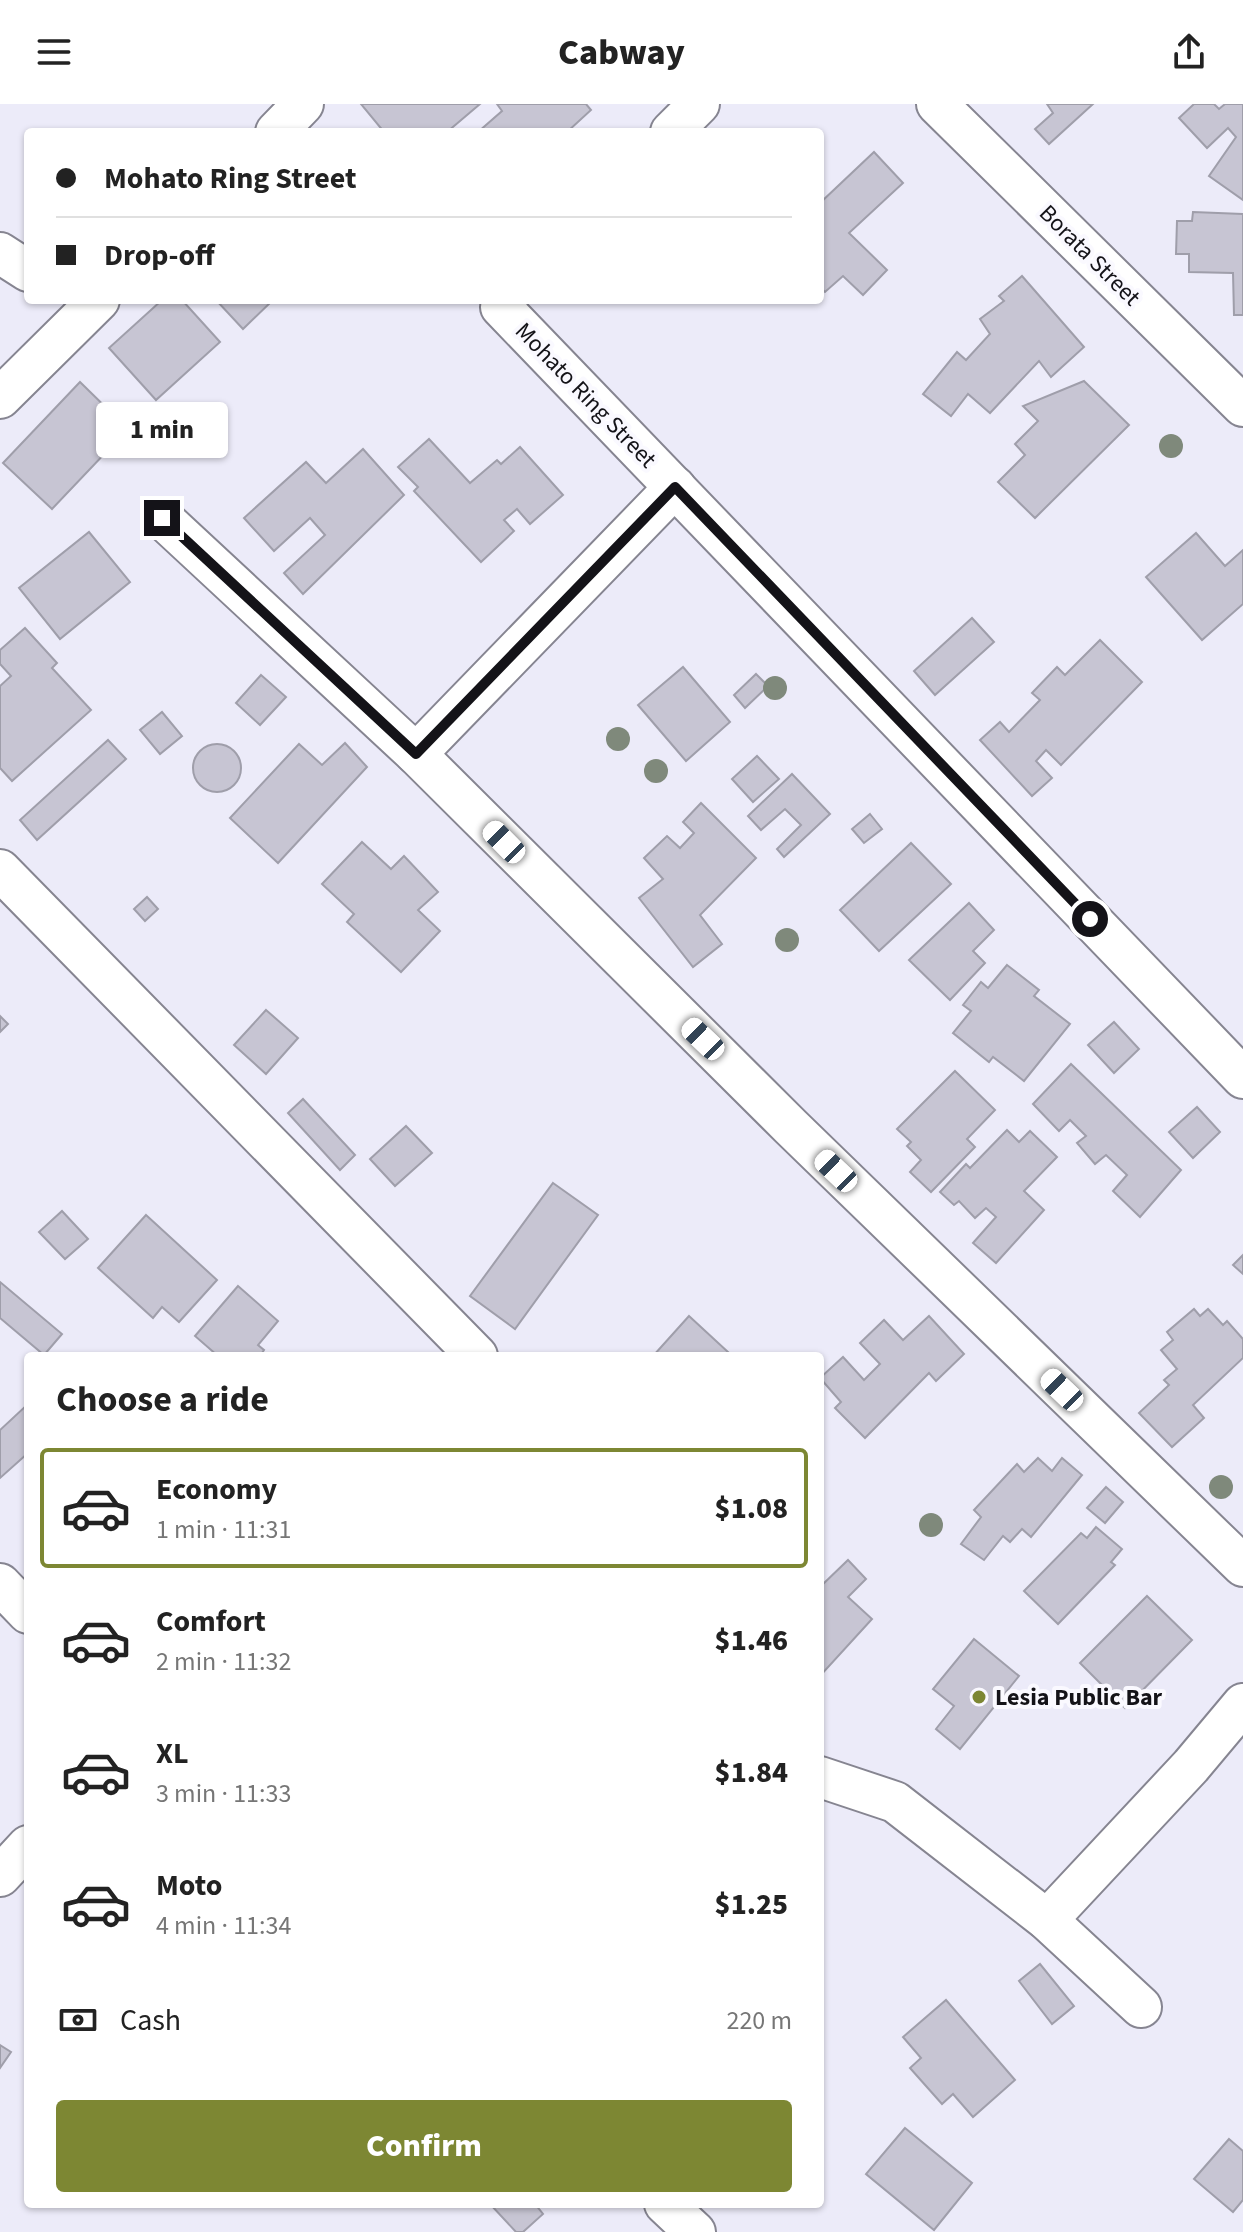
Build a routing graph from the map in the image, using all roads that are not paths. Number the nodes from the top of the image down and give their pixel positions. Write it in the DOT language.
graph roads {
  1 [pos="699,104"];
  2 [pos="937,104"];
  3 [pos="675,128"];
  4 [pos="0,253"];
  5 [pos="24,268"];
  6 [pos="86,304"];
  7 [pos="502,304"];
  8 [pos="0,398"];
  9 [pos="1243,406"];
  10 [pos="675,487"];
  11 [pos="162,518"];
  12 [pos="416,754"];
  13 [pos="0,870"];
  14 [pos="1243,1078"];
  15 [pos="473,1352"];
  16 [pos="1243,1566"];
  17 [pos="0,1584"];
  18 [pos="24,1609"];
  19 [pos="1243,1704"];
  20 [pos="824,1778"];
  21 [pos="24,1850"];
  22 [pos="0,1876"];
  23 [pos="1047,1920"];
  24 [pos="1141,2007"];
  25 [pos="669,2208"];
  26 [pos="695,2232"];
  1 -- 3 [label="street"];
  2 -- 9 [label="street, Borata Street"];
  4 -- 5 [label="street"];
  6 -- 8 [label="street"];
  7 -- 10 [label="street, Mohato Ring Street"];
  10 -- 12 [label="street"];
  10 -- 14 [label="street, Mohato Ring Street"];
  11 -- 12 [label="street"];
  12 -- 16 [label="street"];
  13 -- 15 [label="street"];
  17 -- 18 [label="street"];
  19 -- 23 [label="street"];
  20 -- 23 [label="street"];
  21 -- 22 [label="street"];
  23 -- 24 [label="street"];
  25 -- 26 [label="street"];
}
